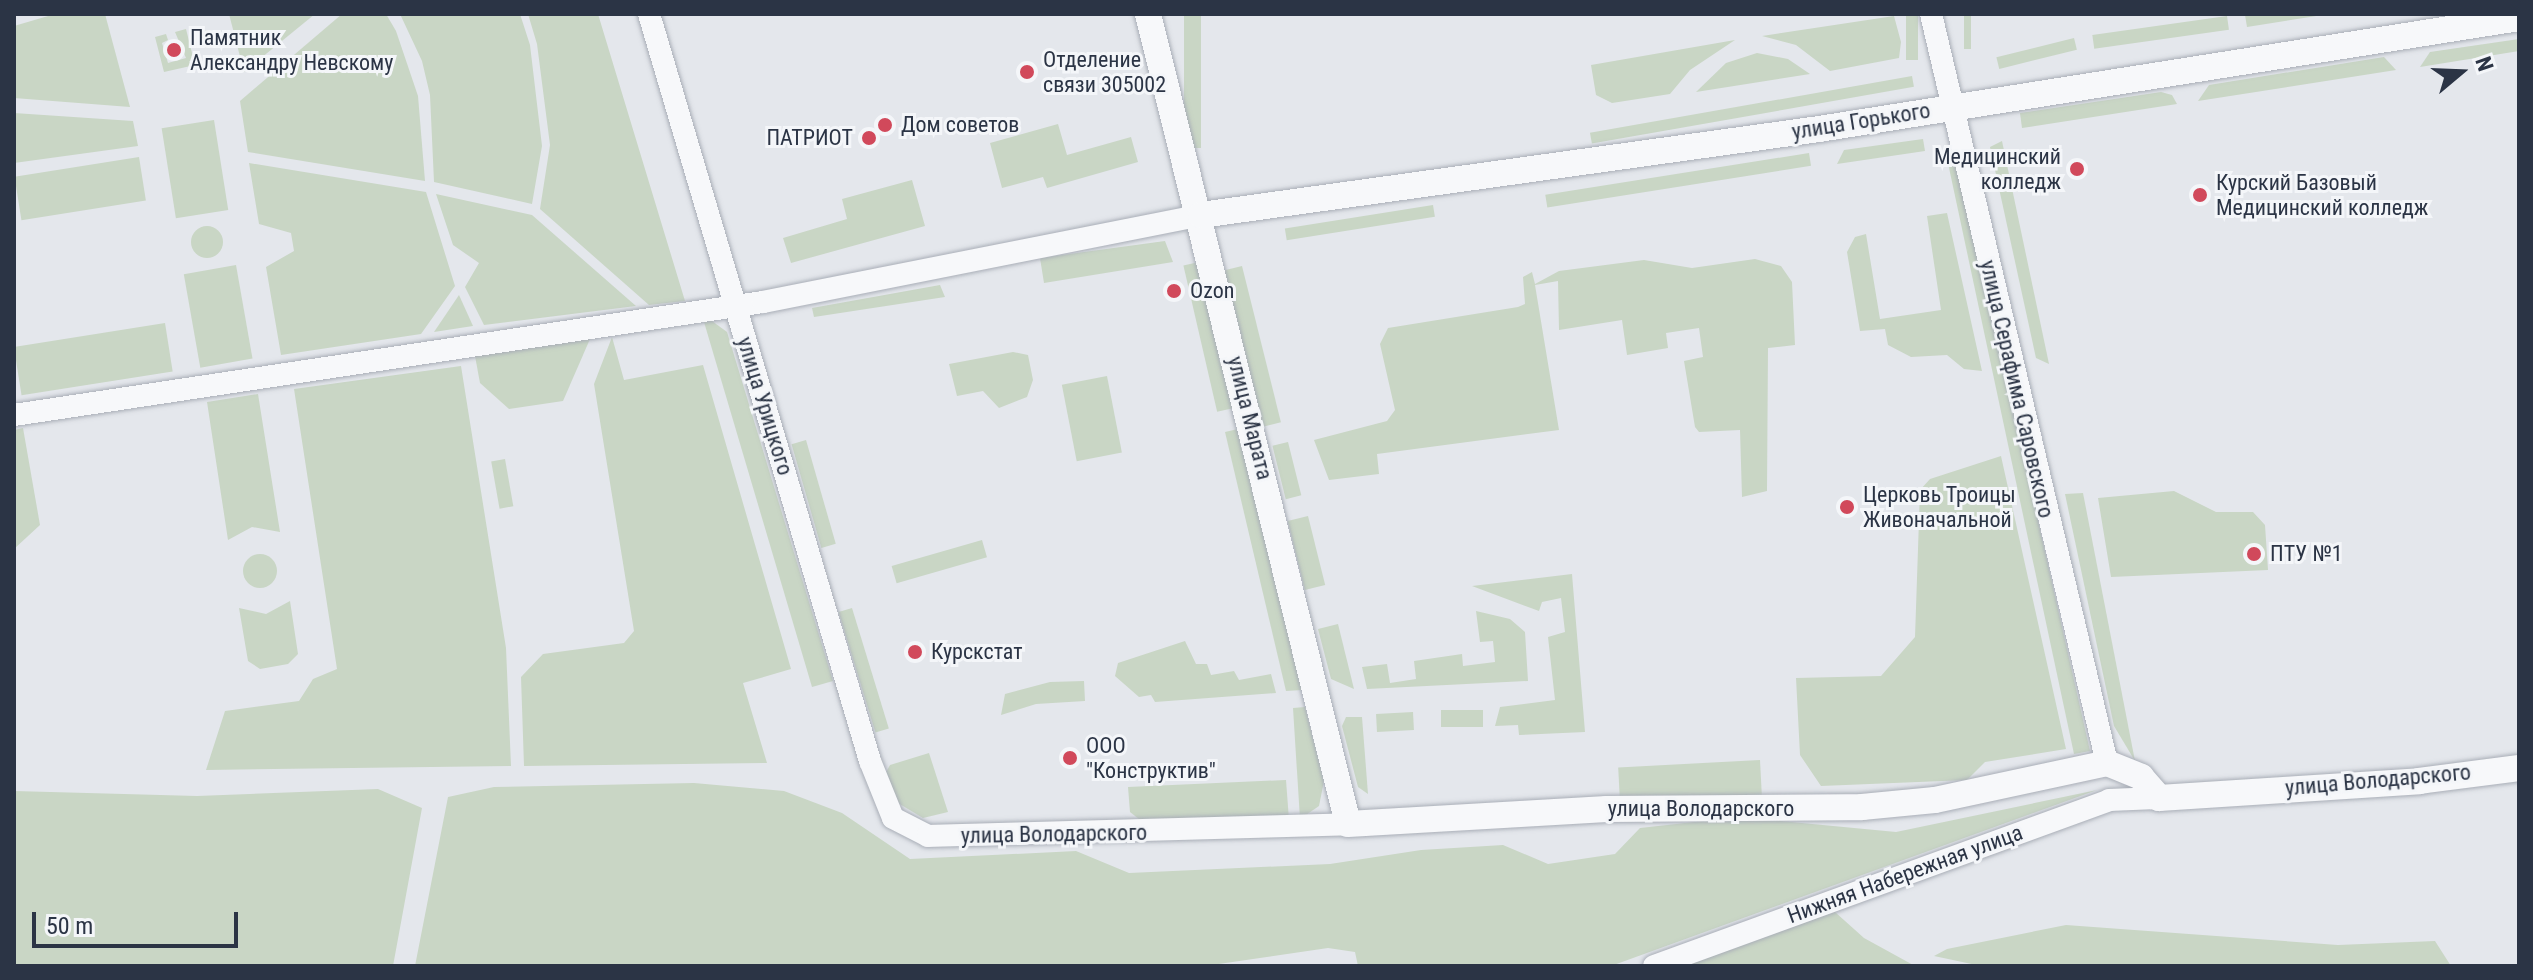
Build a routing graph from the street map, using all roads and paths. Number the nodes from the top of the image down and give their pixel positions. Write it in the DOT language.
graph roads {
  1 [pos="649,14"];
  2 [pos="1148,14"];
  3 [pos="1931,14"];
  4 [pos="2519,18"];
  5 [pos="1954,107"];
  6 [pos="1201,215"];
  7 [pos="736,306"];
  8 [pos="14,415"];
  9 [pos="2107,763"];
  10 [pos="2519,768"];
  11 [pos="882,798"];
  12 [pos="2159,798"];
  13 [pos="1348,824"];
  14 [pos="1654,966"];
  1 -- 7 [label="street, улица Урицкого"];
  2 -- 6 [label="street, улица Марата"];
  3 -- 5 [label="street, улица Серафима Саровского"];
  4 -- 5 [label="street, улица Горького"];
  5 -- 6 [label="street, улица Горького"];
  5 -- 9 [label="street, улица Серафима Саровского"];
  6 -- 7 [label="street"];
  6 -- 13 [label="street, улица Марата"];
  7 -- 8 [label="street"];
  7 -- 11 [label="street, улица Урицкого"];
  9 -- 12 [label="street"];
  9 -- 13 [label="street, улица Володарского"];
  10 -- 12 [label="street, улица Володарского"];
  11 -- 13 [label="street, улица Володарского"];
  12 -- 14 [label="street, Нижняя Набережная улица"];
}
